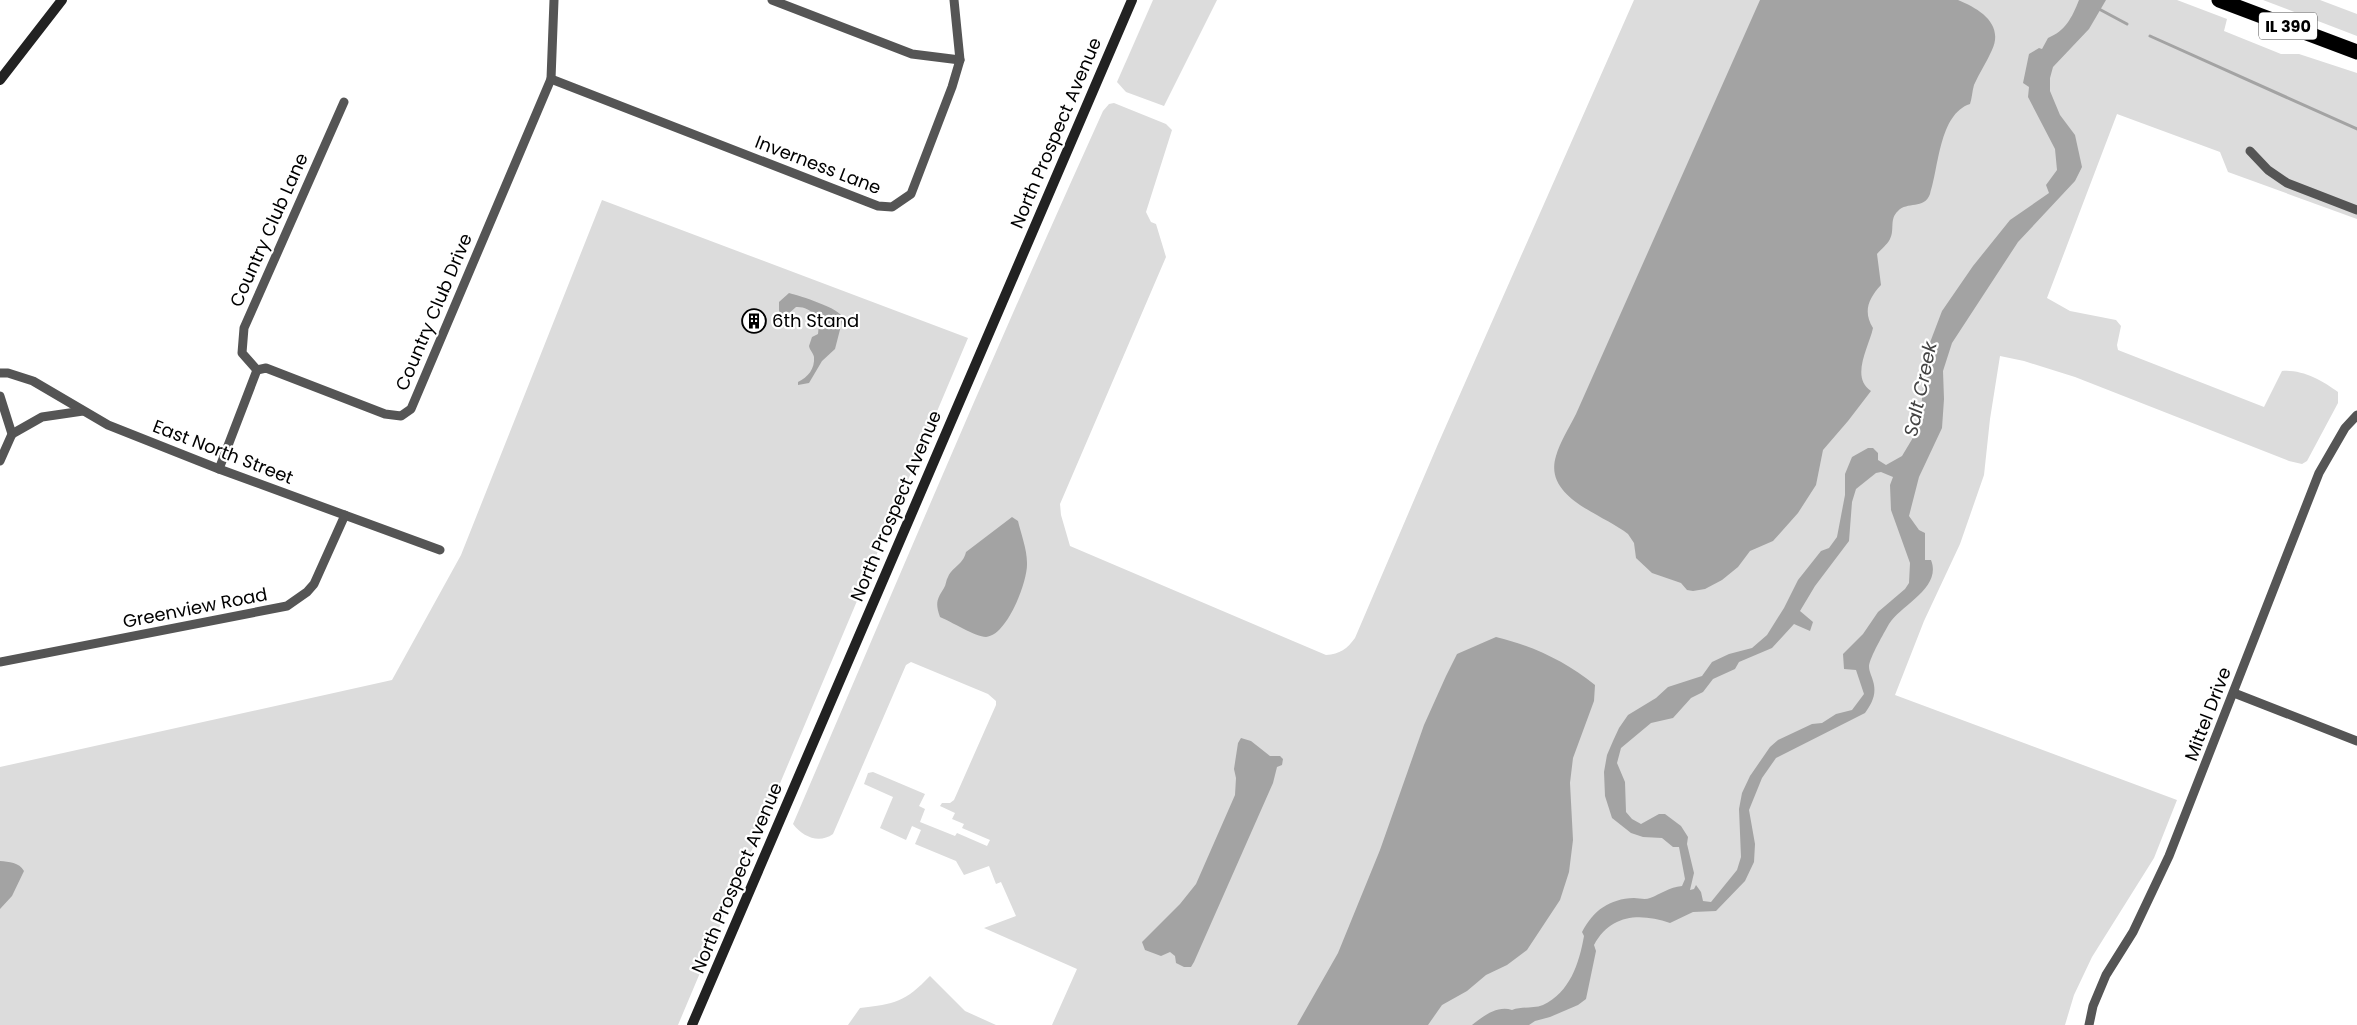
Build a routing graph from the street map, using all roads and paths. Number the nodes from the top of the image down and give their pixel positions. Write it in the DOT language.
graph roads {
  1 [pos="62,0"];
  2 [pos="554,0"];
  3 [pos="772,0"];
  4 [pos="954,0"];
  5 [pos="1132,0"];
  6 [pos="2219,0"];
  7 [pos="2357,52"];
  8 [pos="960,60"];
  9 [pos="551,79"];
  10 [pos="0,80"];
  11 [pos="344,102"];
  12 [pos="2250,151"];
  13 [pos="2357,210"];
  14 [pos="256,370"];
  15 [pos="0,373"];
  16 [pos="0,396"];
  17 [pos="83,411"];
  18 [pos="2357,416"];
  19 [pos="12,434"];
  20 [pos="0,461"];
  21 [pos="219,469"];
  22 [pos="345,515"];
  23 [pos="440,550"];
  24 [pos="0,662"];
  25 [pos="2234,693"];
  26 [pos="2357,741"];
  27 [pos="692,1025"];
  28 [pos="2089,1025"];
  1 -- 10 [label="main road"];
  2 -- 9 [label="street, Country Club Drive"];
  3 -- 8 [label="street"];
  4 -- 8 [label="street, Inverness Lane"];
  5 -- 27 [label="main road, North Prospect Avenue"];
  6 -- 7 [label="highway, IL 390"];
  8 -- 9 [label="street, Inverness Lane"];
  9 -- 14 [label="street, Country Club Drive"];
  11 -- 14 [label="street, Country Club Lane"];
  12 -- 13 [label="street"];
  14 -- 21 [label="street"];
  15 -- 17 [label="street, East North Street"];
  16 -- 19 [label="street"];
  17 -- 19 [label="street"];
  17 -- 21 [label="street, East North Street"];
  18 -- 25 [label="street, Mittel Drive"];
  19 -- 20 [label="street"];
  21 -- 22 [label="street, East North Street"];
  22 -- 23 [label="street, East North Street"];
  22 -- 24 [label="street, Greenview Road"];
  25 -- 26 [label="street"];
  25 -- 28 [label="street, Mittel Drive"];
}
